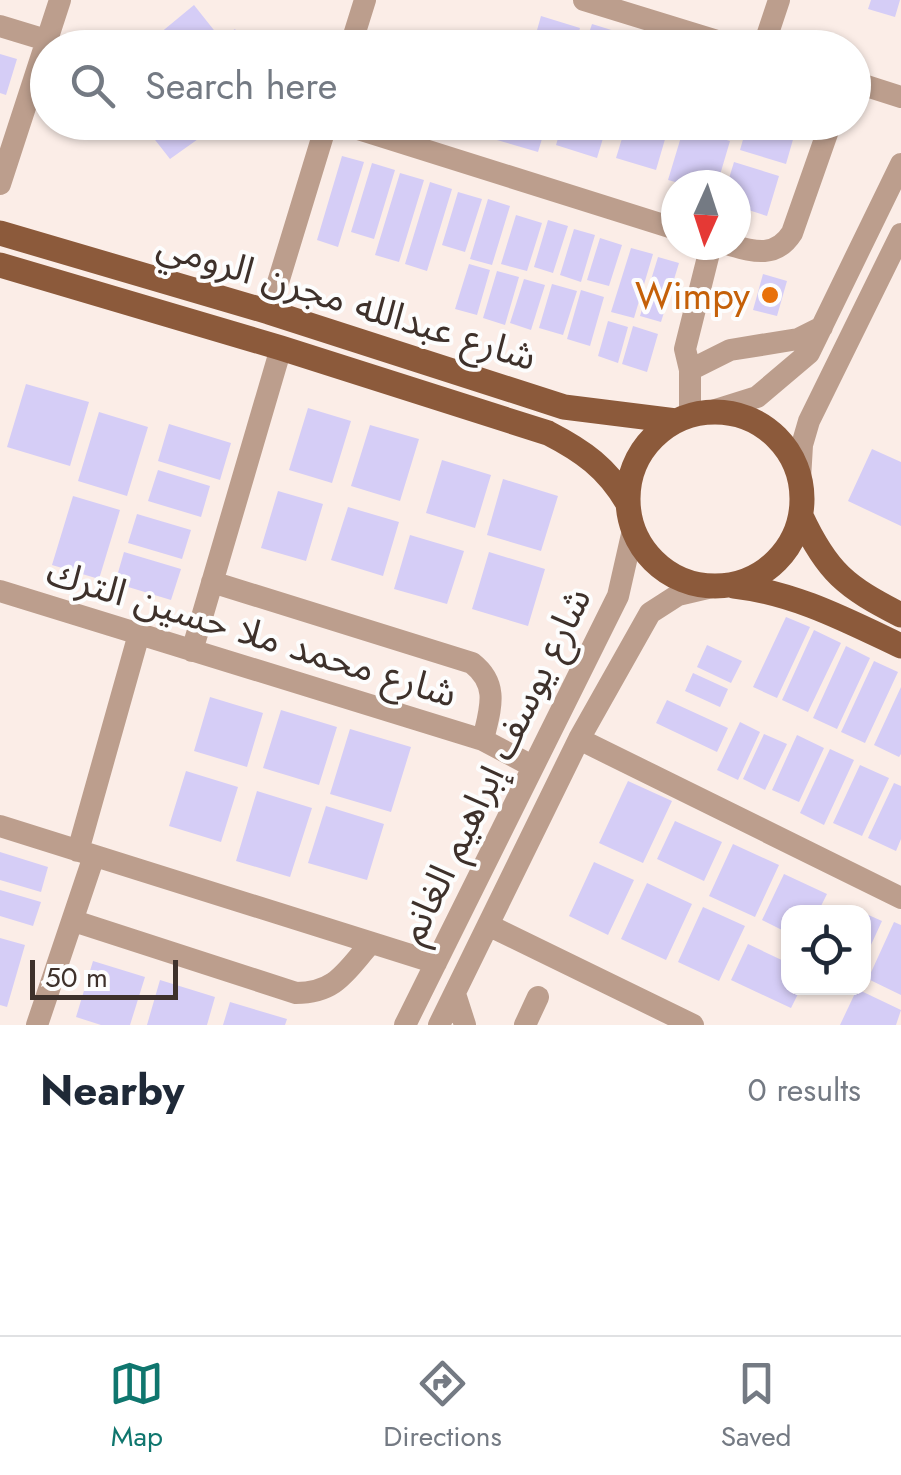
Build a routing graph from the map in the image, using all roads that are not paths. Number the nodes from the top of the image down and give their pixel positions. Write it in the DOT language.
graph roads {
  1 [pos="60,0"];
  2 [pos="365,0"];
  3 [pos="584,0"];
  4 [pos="779,0"];
  5 [pos="0,26"];
  6 [pos="50,30"];
  7 [pos="356,30"];
  8 [pos="682,30"];
  9 [pos="769,30"];
  10 [pos="30,35"];
  11 [pos="871,87"];
  12 [pos="30,90"];
  13 [pos="901,97"];
  14 [pos="321,140"];
  15 [pos="393,140"];
  16 [pos="825,140"];
  17 [pos="901,164"];
  18 [pos="0,184"];
  19 [pos="661,224"];
  20 [pos="0,233"];
  21 [pos="901,234"];
  22 [pos="751,250"];
  23 [pos="707,260"];
  24 [pos="0,265"];
  25 [pos="268,312"];
  26 [pos="822,327"];
  27 [pos="281,348"];
  28 [pos="690,370"];
  29 [pos="691,416"];
  30 [pos="800,479"];
  31 [pos="627,502"];
  32 [pos="801,516"];
  33 [pos="633,530"];
  34 [pos="212,582"];
  35 [pos="721,586"];
  36 [pos="0,591"];
  37 [pos="901,614"];
  38 [pos="140,634"];
  39 [pos="901,646"];
  40 [pos="192,650"];
  41 [pos="579,739"];
  42 [pos="483,740"];
  43 [pos="532,766"];
  44 [pos="0,826"];
  45 [pos="86,853"];
  46 [pos="901,898"];
  47 [pos="74,921"];
  48 [pos="488,925"];
  49 [pos="370,944"];
  50 [pos="436,963"];
  51 [pos="454,994"];
  52 [pos="538,997"];
  53 [pos="38,1025"];
  54 [pos="405,1025"];
  55 [pos="440,1025"];
  56 [pos="465,1025"];
  57 [pos="525,1025"];
  58 [pos="693,1025"];
  1 -- 6 [label="street"];
  2 -- 7 [label="street"];
  3 -- 8 [label="street"];
  4 -- 9 [label="street"];
  5 -- 10 [label="street"];
  11 -- 13 [label="street"];
  12 -- 18 [label="street"];
  14 -- 25 [label="street"];
  15 -- 19 [label="street"];
  16 -- 22 [label="street"];
  17 -- 26 [label="street"];
  20 -- 25 [label="main road, شارع عبدالله مجرن الرومي"];
  21 -- 30 [label="street"];
  23 -- 28 [label="street"];
  24 -- 27 [label="main road, شارع عبدالله مجرن الرومي"];
  25 -- 29 [label="main road, شارع عبدالله مجرن الرومي"];
  26 -- 28 [label="street"];
  26 -- 29 [label="street"];
  27 -- 31 [label="main road, شارع عبدالله مجرن الرومي"];
  27 -- 34 [label="street"];
  28 -- 29 [label="street"];
  29 -- 30 [label="main road"];
  29 -- 31 [label="main road"];
  30 -- 32 [label="main road"];
  31 -- 33 [label="main road"];
  32 -- 35 [label="main road"];
  32 -- 37 [label="main road"];
  33 -- 35 [label="main road"];
  33 -- 43 [label="street, شارع يوسف إبراهيم الغانم"];
  34 -- 40 [label="street"];
  34 -- 42 [label="street, شارع محمد ملا حسين الترك"];
  35 -- 39 [label="main road"];
  35 -- 41 [label="street, شارع يوسف إبراهيم الغانم"];
  36 -- 38 [label="street, شارع محمد ملا حسين الترك"];
  38 -- 40 [label="street, شارع محمد ملا حسين الترك"];
  38 -- 45 [label="street"];
  40 -- 42 [label="street, شارع محمد ملا حسين الترك"];
  41 -- 46 [label="street"];
  41 -- 48 [label="street, شارع يوسف إبراهيم الغانم"];
  42 -- 43 [label="street, شارع محمد ملا حسين الترك"];
  43 -- 50 [label="street, شارع يوسف إبراهيم الغانم"];
  44 -- 45 [label="street"];
  45 -- 47 [label="street"];
  45 -- 49 [label="street"];
  47 -- 49 [label="street"];
  47 -- 53 [label="street"];
  48 -- 51 [label="street, شارع يوسف إبراهيم الغانم"];
  48 -- 58 [label="street"];
  49 -- 50 [label="street"];
  50 -- 54 [label="street, شارع يوسف إبراهيم الغانم"];
  51 -- 55 [label="street, شارع يوسف إبراهيم الغانم"];
  51 -- 56 [label="street"];
  52 -- 57 [label="street"];
}
